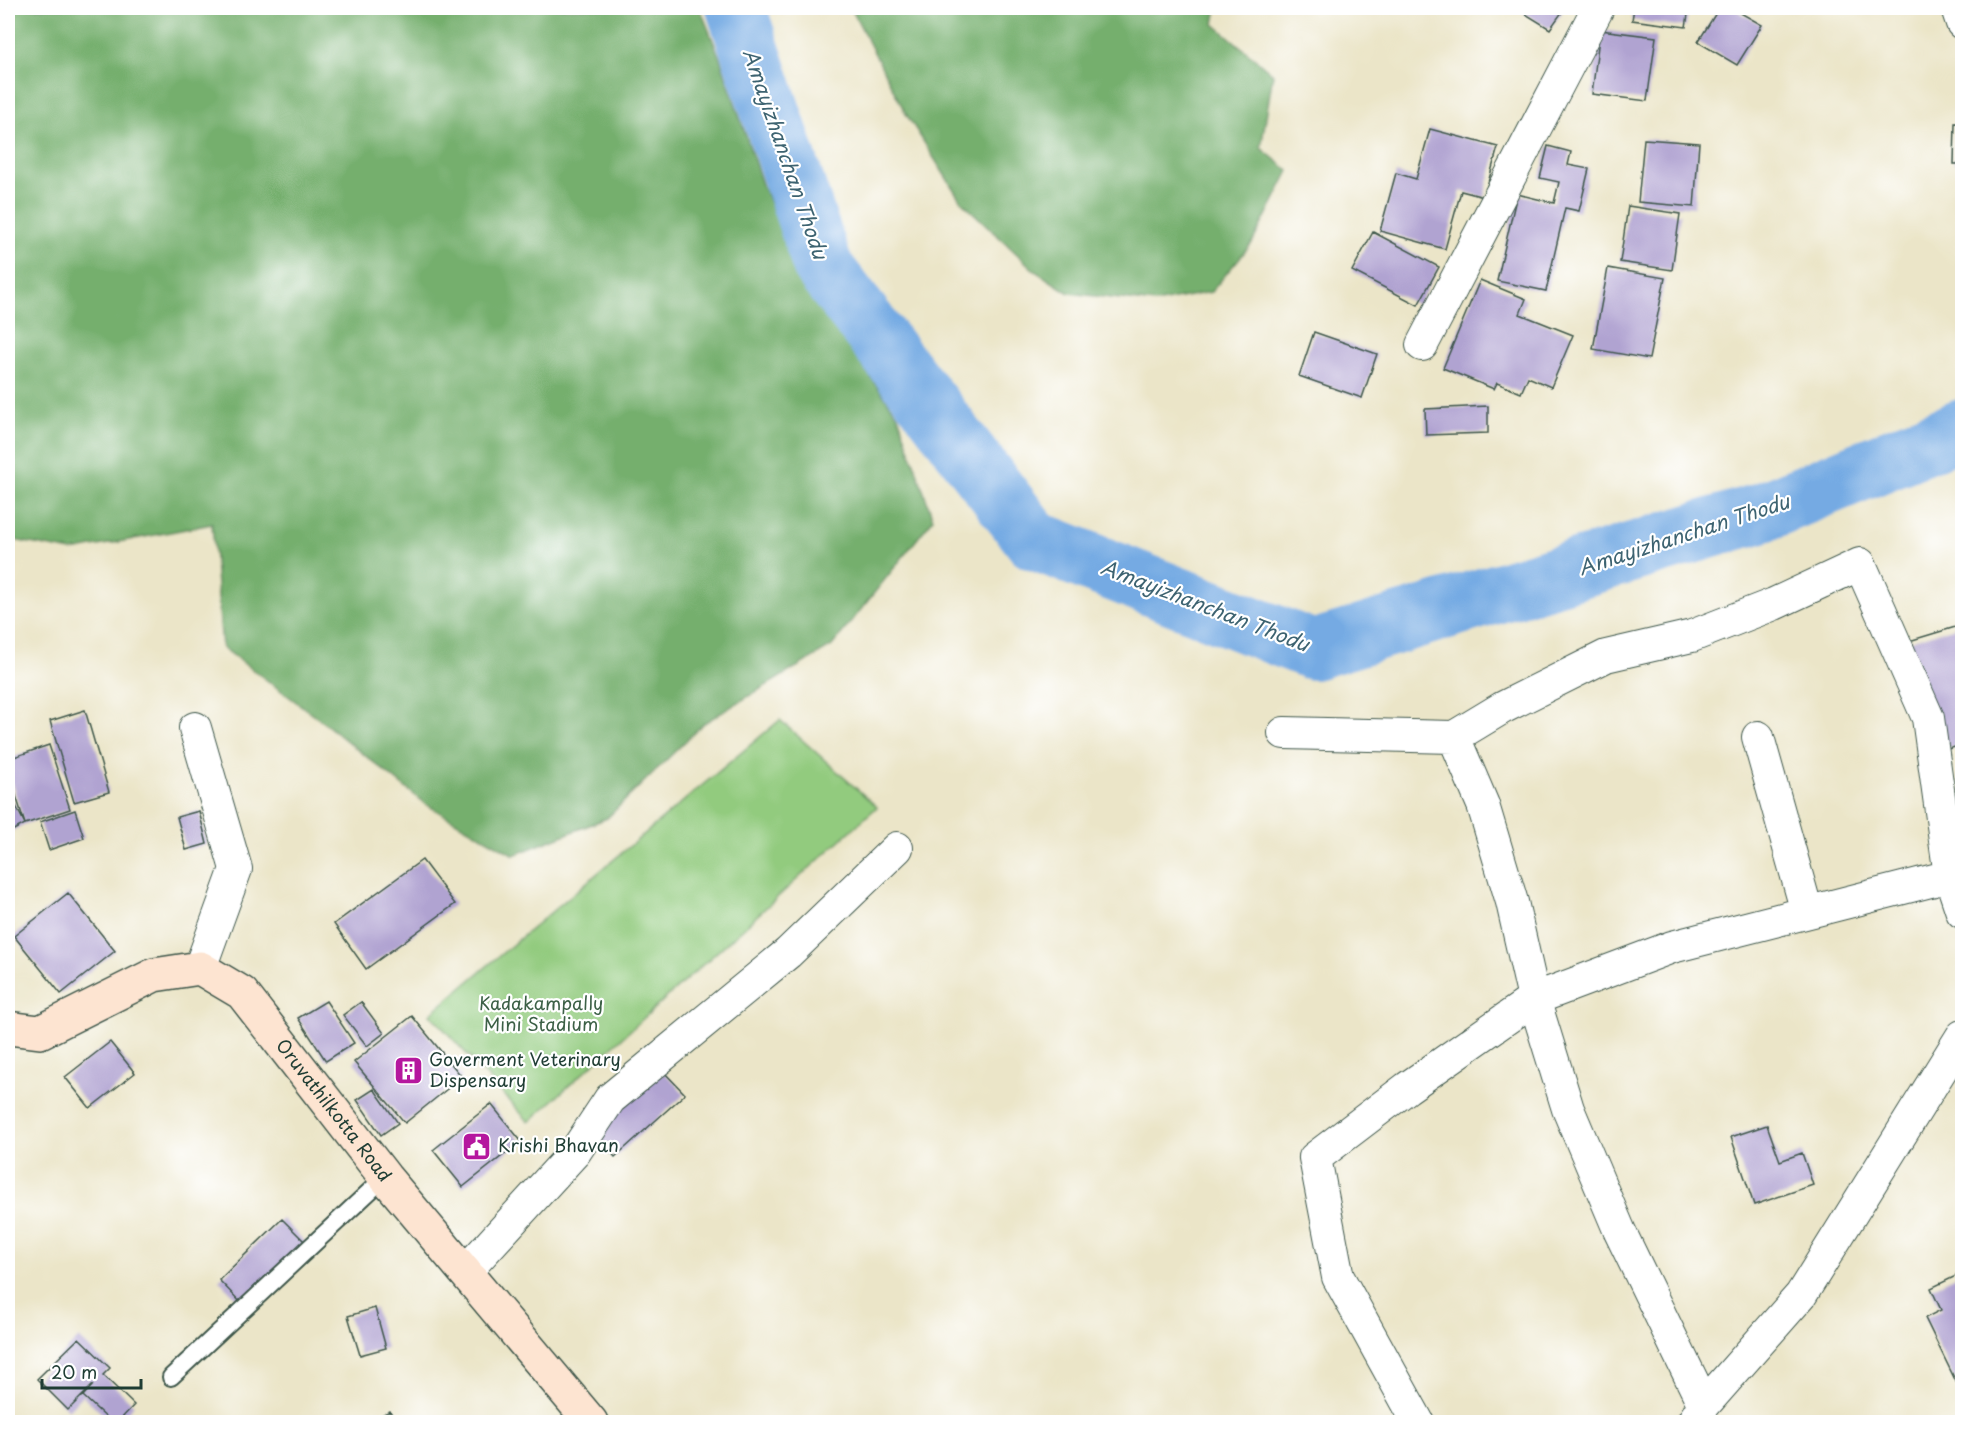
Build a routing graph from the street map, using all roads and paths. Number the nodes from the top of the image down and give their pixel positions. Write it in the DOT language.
graph roads {
  1 [pos="1598,8"];
  2 [pos="1957,8"];
  3 [pos="1962,23"];
  4 [pos="1422,345"];
  5 [pos="195,728"];
  6 [pos="1284,733"];
  7 [pos="1454,737"];
  8 [pos="1758,737"];
  9 [pos="897,848"];
  10 [pos="1950,876"];
  11 [pos="1808,912"];
  12 [pos="1962,912"];
  13 [pos="200,968"];
  14 [pos="1534,999"];
  15 [pos="8,1028"];
  16 [pos="1962,1036"];
  17 [pos="385,1177"];
  18 [pos="465,1272"];
  19 [pos="171,1377"];
  20 [pos="1698,1414"];
  21 [pos="591,1422"];
  22 [pos="1418,1422"];
  1 -- 4 [label="street"];
  2 -- 3 [label="street"];
  5 -- 13 [label="street"];
  6 -- 7 [label="street"];
  7 -- 10 [label="street"];
  7 -- 14 [label="street"];
  8 -- 11 [label="street"];
  9 -- 18 [label="street"];
  10 -- 11 [label="street"];
  10 -- 12 [label="street"];
  11 -- 14 [label="street"];
  13 -- 15 [label="street"];
  13 -- 17 [label="street, Oruvathilkotta Road"];
  14 -- 20 [label="street"];
  14 -- 22 [label="street"];
  16 -- 20 [label="street"];
  17 -- 18 [label="street, Oruvathilkotta Road"];
  17 -- 19 [label="lane"];
  18 -- 21 [label="street, Oruvathilkotta Road"];
}
